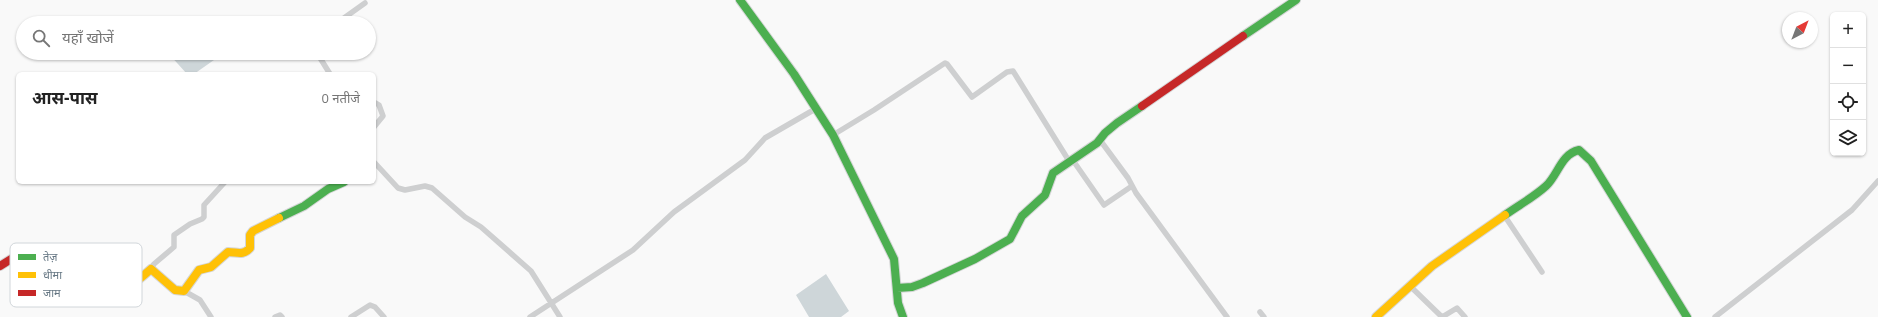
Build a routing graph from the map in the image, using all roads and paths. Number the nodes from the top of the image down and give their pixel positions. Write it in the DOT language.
graph roads {
  1 [pos="740,0"];
  2 [pos="1296,0"];
  3 [pos="365,3"];
  4 [pos="347,16"];
  5 [pos="321,60"];
  6 [pos="329,72"];
  7 [pos="376,103"];
  8 [pos="817,108"];
  9 [pos="376,125"];
  10 [pos="833,135"];
  11 [pos="1100,140"];
  12 [pos="1070,160"];
  13 [pos="376,164"];
  14 [pos="1878,181"];
  15 [pos="223,184"];
  16 [pos="339,184"];
  17 [pos="1132,186"];
  18 [pos="1504,215"];
  19 [pos="10,260"];
  20 [pos="0,266"];
  21 [pos="151,269"];
  22 [pos="1542,272"];
  23 [pos="142,277"];
  24 [pos="1410,286"];
  25 [pos="898,288"];
  26 [pos="184,291"];
  27 [pos="550,304"];
  28 [pos="211,317"];
  29 [pos="275,317"];
  30 [pos="282,317"];
  31 [pos="351,317"];
  32 [pos="384,317"];
  33 [pos="530,317"];
  34 [pos="560,317"];
  35 [pos="903,317"];
  36 [pos="1228,317"];
  37 [pos="1376,317"];
  38 [pos="1442,317"];
  39 [pos="1465,317"];
  40 [pos="1687,317"];
  41 [pos="1715,317"];
  1 -- 8 [label="street"];
  2 -- 11 [label="street"];
  3 -- 4 [label="street"];
  5 -- 6 [label="street"];
  7 -- 9 [label="street"];
  8 -- 10 [label="street"];
  8 -- 27 [label="street"];
  10 -- 12 [label="street"];
  10 -- 25 [label="street"];
  11 -- 12 [label="street"];
  11 -- 17 [label="street"];
  12 -- 17 [label="street"];
  12 -- 25 [label="street"];
  13 -- 27 [label="street"];
  14 -- 41 [label="street"];
  15 -- 21 [label="street"];
  16 -- 26 [label="street"];
  17 -- 36 [label="street"];
  18 -- 22 [label="street"];
  18 -- 24 [label="street"];
  18 -- 40 [label="street"];
  19 -- 20 [label="street"];
  21 -- 23 [label="street"];
  21 -- 26 [label="street"];
  24 -- 37 [label="street"];
  24 -- 38 [label="street"];
  25 -- 35 [label="street"];
  26 -- 28 [label="street"];
  27 -- 33 [label="street"];
  27 -- 34 [label="street"];
  29 -- 30 [label="street"];
  31 -- 32 [label="street"];
  38 -- 39 [label="street"];
}
